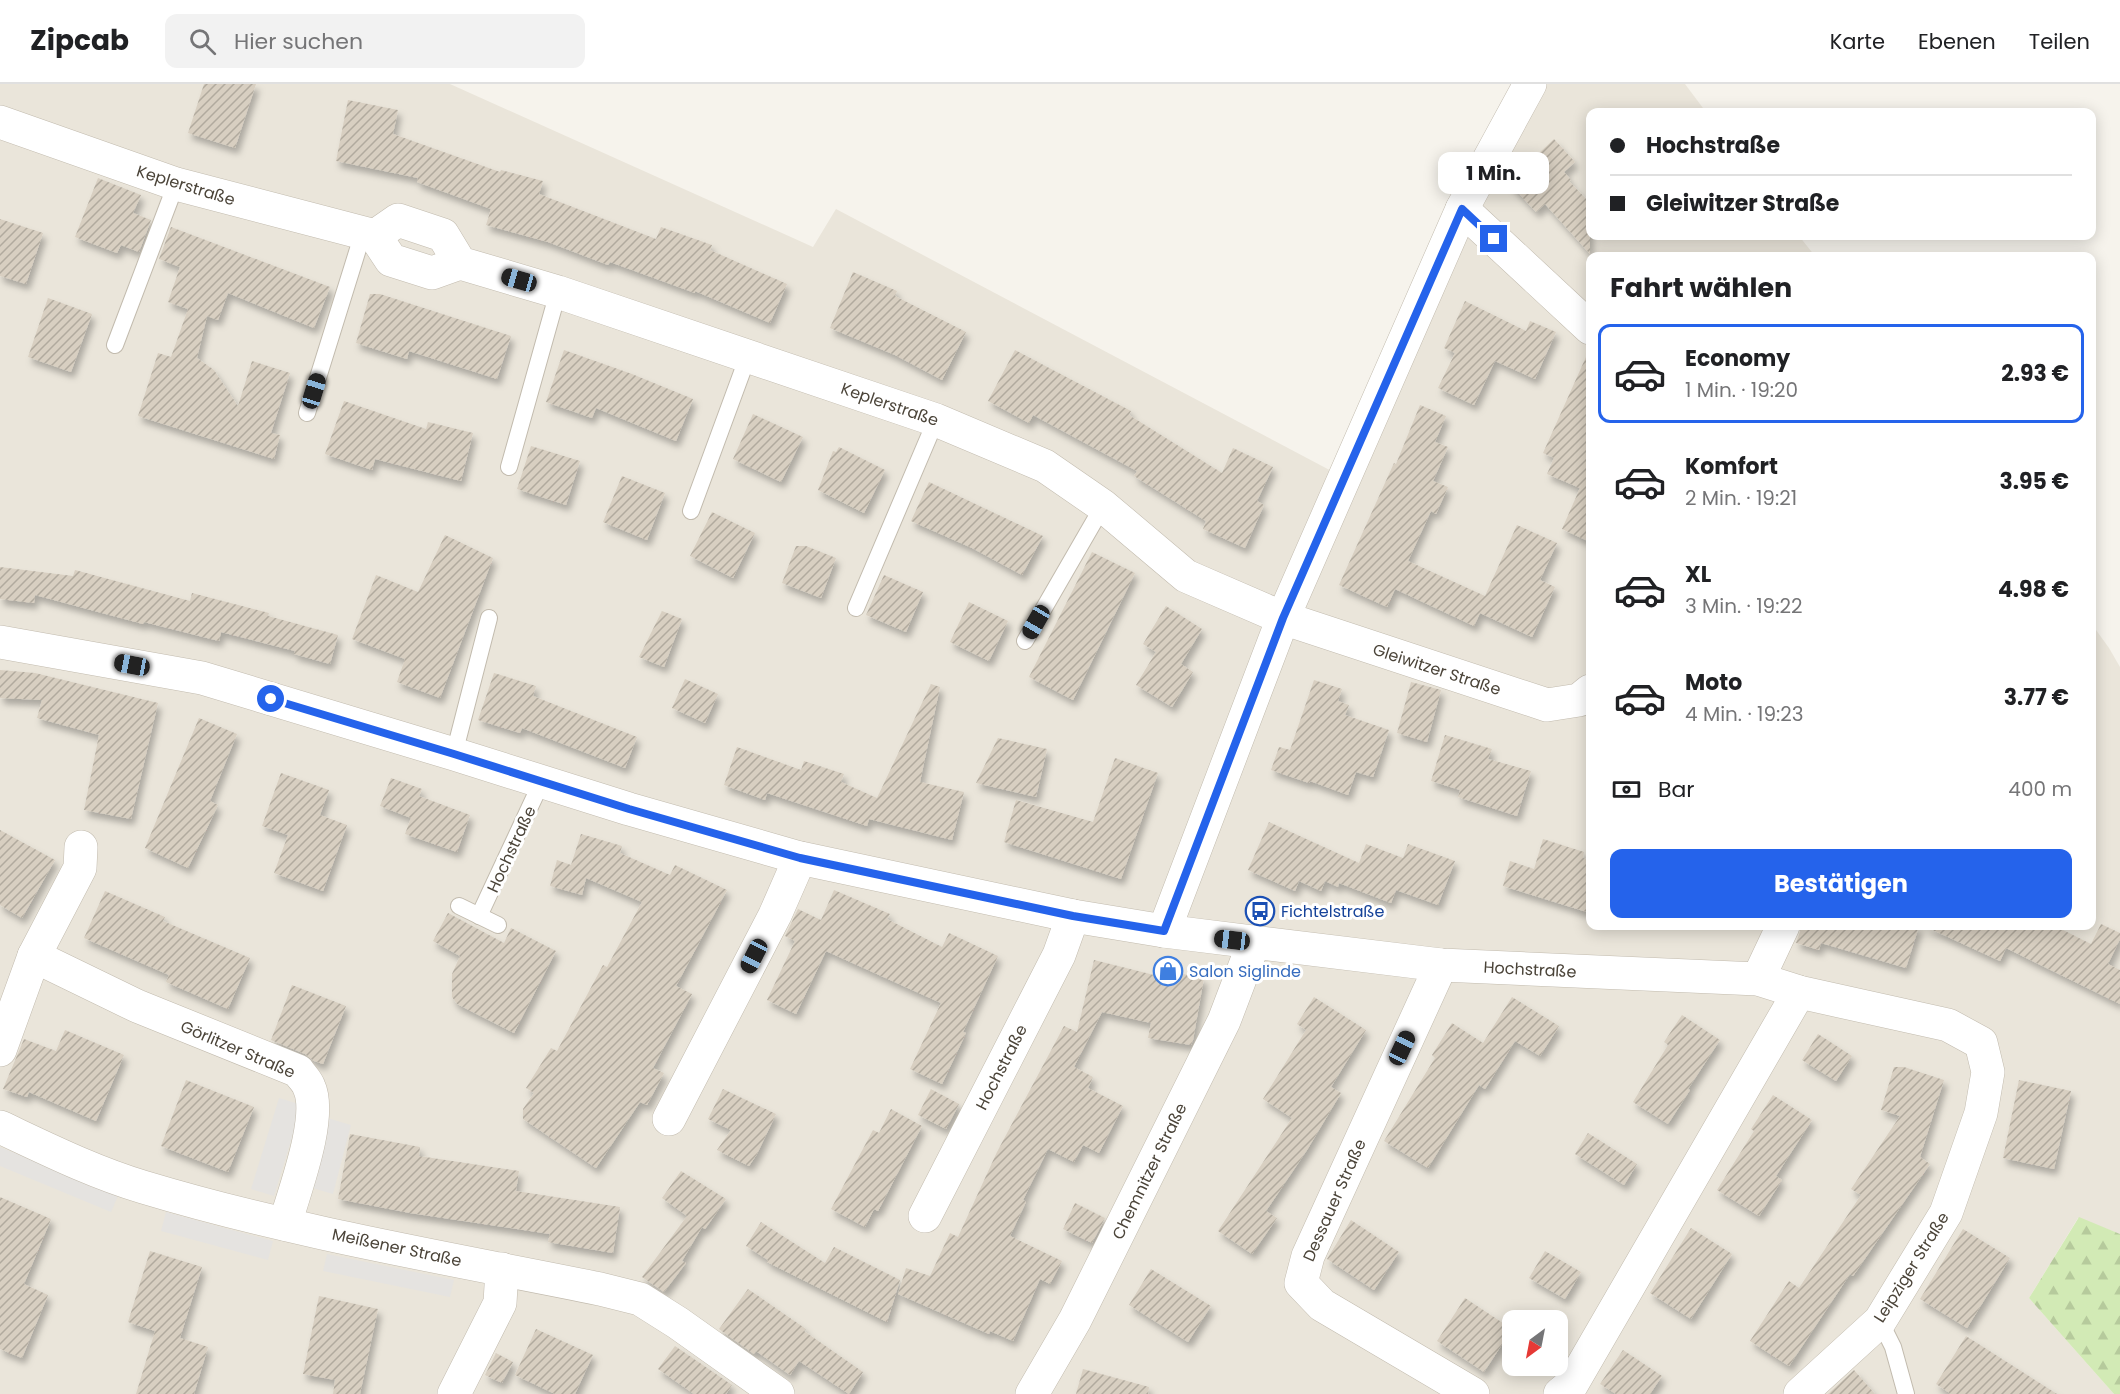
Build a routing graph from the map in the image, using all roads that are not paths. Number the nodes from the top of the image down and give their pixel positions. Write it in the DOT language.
graph roads {
  1 [pos="1530,84"];
  2 [pos="0,122"];
  3 [pos="176,184"];
  4 [pos="1462,209"];
  5 [pos="369,235"];
  6 [pos="558,292"];
  7 [pos="1586,323"];
  8 [pos="115,345"];
  9 [pos="748,356"];
  10 [pos="307,413"];
  11 [pos="936,420"];
  12 [pos="509,467"];
  13 [pos="1103,506"];
  14 [pos="691,511"];
  15 [pos="856,608"];
  16 [pos="489,618"];
  17 [pos="1283,618"];
  18 [pos="1025,641"];
  19 [pos="0,642"];
  20 [pos="1586,694"];
  21 [pos="454,754"];
  22 [pos="542,782"];
  23 [pos="81,847"];
  24 [pos="800,858"];
  25 [pos="459,906"];
  26 [pos="479,916"];
  27 [pos="1073,916"];
  28 [pos="498,925"];
  29 [pos="1781,930"];
  30 [pos="1164,931"];
  31 [pos="1254,942"];
  32 [pos="34,956"];
  33 [pos="1440,965"];
  34 [pos="1758,979"];
  35 [pos="1799,992"];
  36 [pos="1981,1043"];
  37 [pos="0,1050"];
  38 [pos="669,1119"];
  39 [pos="0,1127"];
  40 [pos="925,1216"];
  41 [pos="285,1224"];
  42 [pos="502,1269"];
  43 [pos="1880,1321"];
  44 [pos="454,1394"];
  45 [pos="778,1394"];
  46 [pos="1032,1394"];
  47 [pos="1473,1394"];
  48 [pos="1560,1394"];
  49 [pos="1800,1394"];
  50 [pos="1906,1394"];
  1 -- 4 [label="street"];
  2 -- 3 [label="street, Keplerstraße"];
  3 -- 5 [label="street, Keplerstraße"];
  3 -- 8 [label="lane"];
  4 -- 7 [label="street"];
  4 -- 17 [label="street"];
  5 -- 6 [label="street, Keplerstraße"];
  5 -- 10 [label="lane"];
  6 -- 9 [label="street, Keplerstraße"];
  6 -- 12 [label="lane"];
  9 -- 11 [label="street, Keplerstraße"];
  9 -- 14 [label="lane"];
  11 -- 13 [label="street, Keplerstraße"];
  11 -- 15 [label="lane"];
  13 -- 17 [label="street, Keplerstraße"];
  13 -- 18 [label="lane"];
  16 -- 21 [label="lane"];
  17 -- 20 [label="street, Gleiwitzer Straße"];
  17 -- 30 [label="street"];
  19 -- 21 [label="street, Hochstraße"];
  21 -- 22 [label="street, Hochstraße"];
  22 -- 24 [label="street, Hochstraße"];
  22 -- 26 [label="lane, Hochstraße"];
  23 -- 32 [label="street"];
  24 -- 27 [label="street, Hochstraße"];
  24 -- 38 [label="street"];
  25 -- 26 [label="lane"];
  26 -- 28 [label="lane"];
  27 -- 30 [label="street, Hochstraße"];
  27 -- 40 [label="street, Hochstraße"];
  29 -- 34 [label="street"];
  30 -- 31 [label="street, Hochstraße"];
  31 -- 33 [label="street, Hochstraße"];
  31 -- 46 [label="street, Chemnitzer Straße"];
  32 -- 37 [label="street"];
  32 -- 41 [label="street, Görlitzer Straße"];
  33 -- 34 [label="street, Hochstraße"];
  33 -- 47 [label="street, Dessauer Straße"];
  34 -- 35 [label="street, Hochstraße"];
  35 -- 36 [label="street, Hochstraße"];
  35 -- 48 [label="street"];
  36 -- 43 [label="street, Leipziger Straße"];
  39 -- 41 [label="street, Meißener Straße"];
  41 -- 42 [label="street, Meißener Straße"];
  42 -- 44 [label="street"];
  42 -- 45 [label="street, Meißener Straße"];
  43 -- 49 [label="street, Leipziger Straße"];
  43 -- 50 [label="lane"];
}
